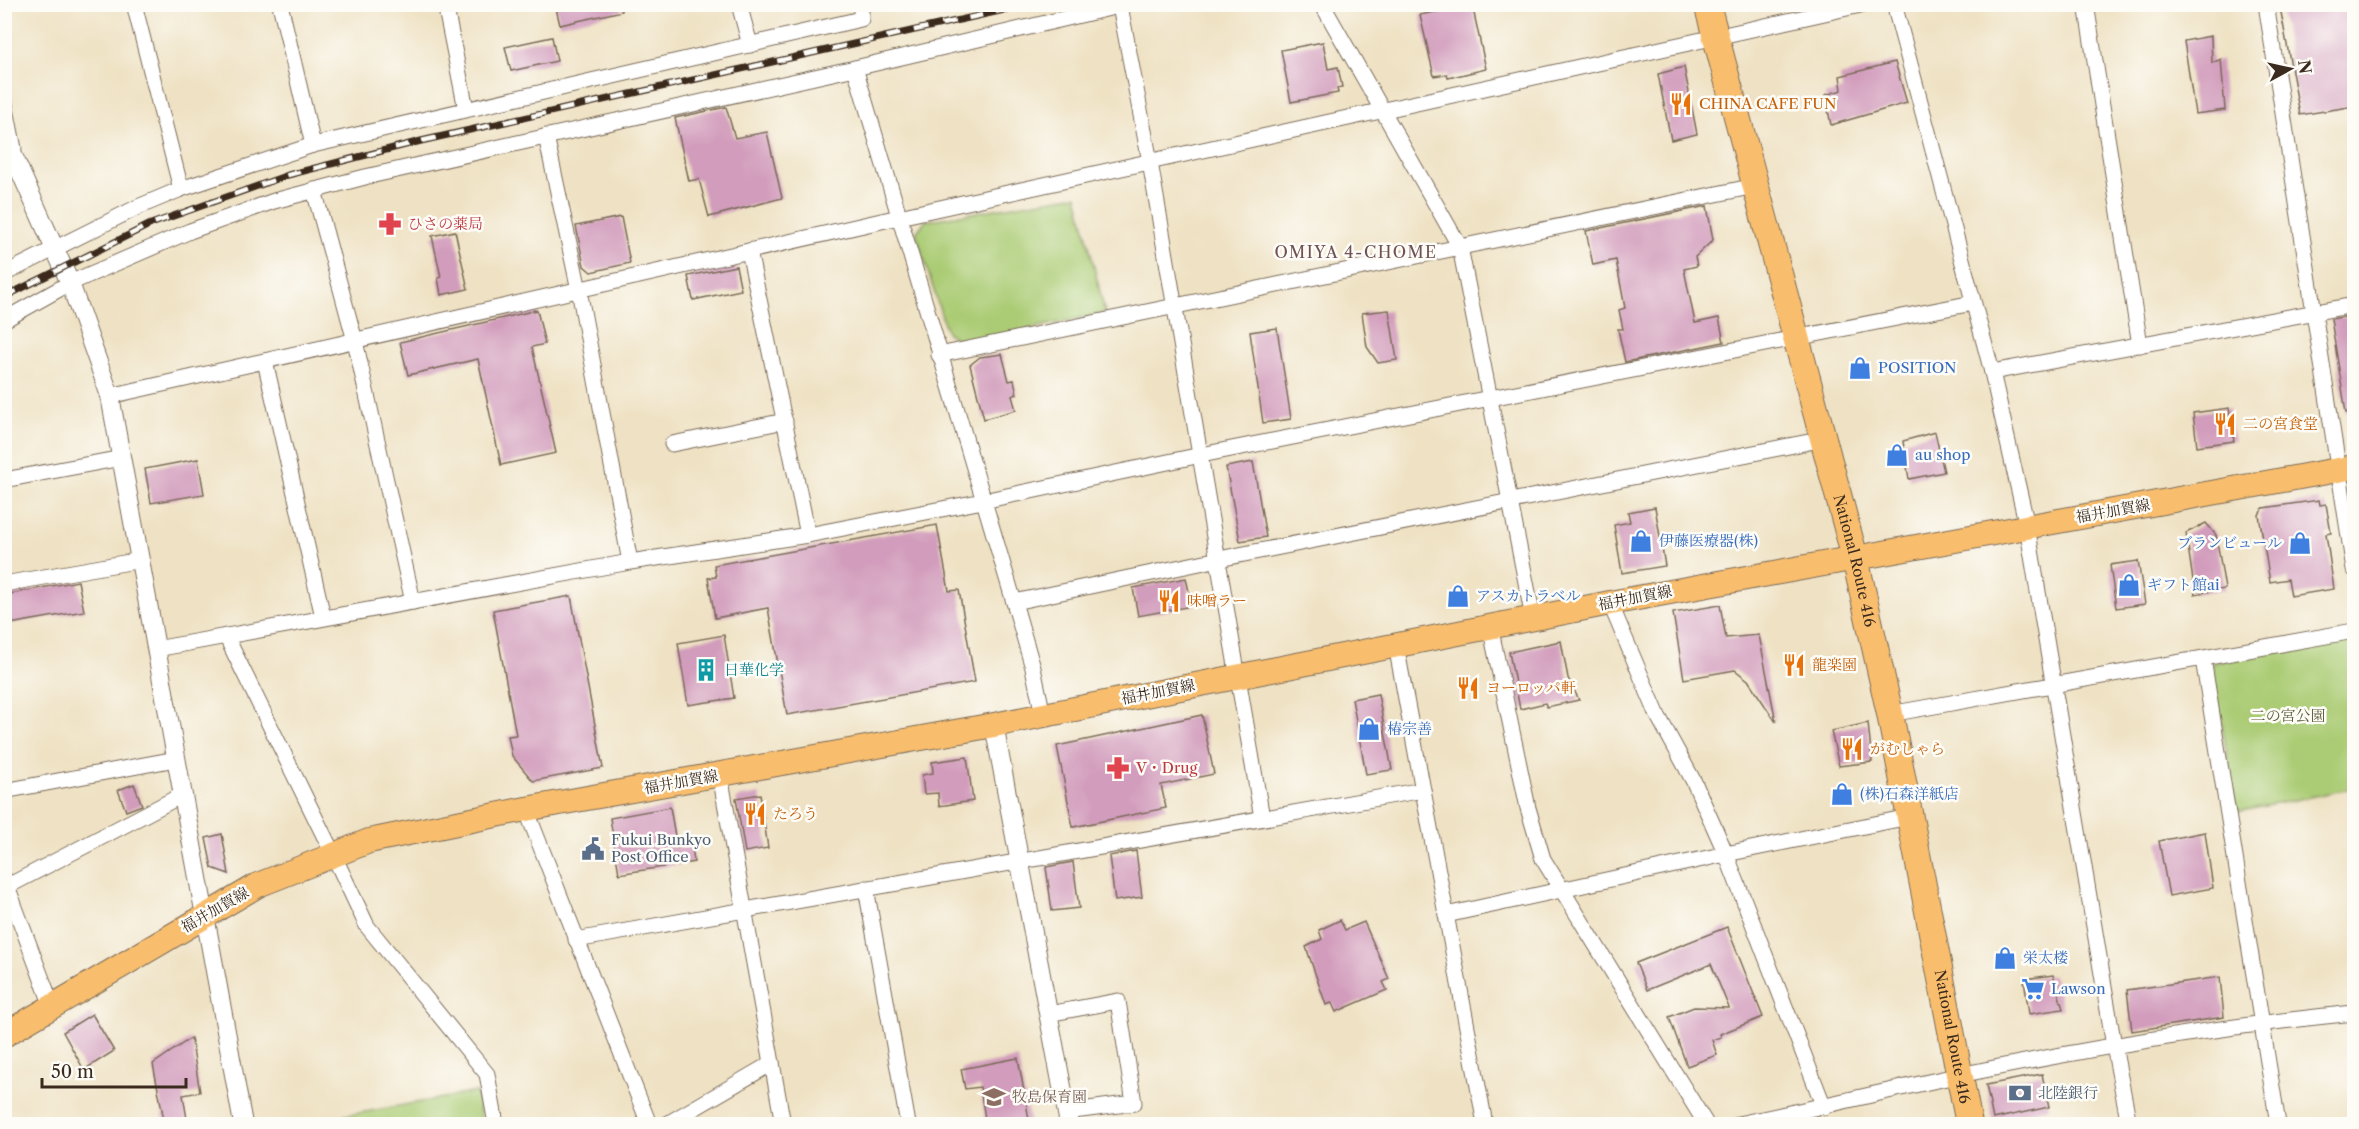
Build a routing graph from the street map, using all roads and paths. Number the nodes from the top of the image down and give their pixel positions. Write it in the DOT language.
graph roads {
  1 [pos="134,4"];
  2 [pos="280,4"];
  3 [pos="444,4"];
  4 [pos="740,4"];
  5 [pos="861,4"];
  6 [pos="1322,4"];
  7 [pos="1707,4"];
  8 [pos="1865,4"];
  9 [pos="1894,4"];
  10 [pos="2086,4"];
  11 [pos="2266,4"];
  12 [pos="1124,5"];
  13 [pos="1716,38"];
  14 [pos="750,45"];
  15 [pos="855,68"];
  16 [pos="4,99"];
  17 [pos="466,109"];
  18 [pos="1382,111"];
  19 [pos="4,135"];
  20 [pos="546,136"];
  21 [pos="313,145"];
  22 [pos="10,158"];
  23 [pos="1150,162"];
  24 [pos="1755,186"];
  25 [pos="181,189"];
  26 [pos="314,190"];
  27 [pos="899,217"];
  28 [pos="55,247"];
  29 [pos="1460,247"];
  30 [pos="749,251"];
  31 [pos="4,274"];
  32 [pos="70,283"];
  33 [pos="579,290"];
  34 [pos="1973,303"];
  35 [pos="2355,305"];
  36 [pos="1175,306"];
  37 [pos="2313,313"];
  38 [pos="4,320"];
  39 [pos="1795,339"];
  40 [pos="355,341"];
  41 [pos="2140,345"];
  42 [pos="939,355"];
  43 [pos="265,361"];
  44 [pos="1992,372"];
  45 [pos="110,396"];
  46 [pos="1490,398"];
  47 [pos="785,421"];
  48 [pos="1824,439"];
  49 [pos="672,444"];
  50 [pos="1201,455"];
  51 [pos="122,458"];
  52 [pos="2347,469"];
  53 [pos="4,480"];
  54 [pos="983,501"];
  55 [pos="1510,501"];
  56 [pos="2027,526"];
  57 [pos="808,535"];
  58 [pos="1855,558"];
  59 [pos="1219,559"];
  60 [pos="141,560"];
  61 [pos="630,562"];
  62 [pos="2355,569"];
  63 [pos="4,584"];
  64 [pos="413,602"];
  65 [pos="1014,602"];
  66 [pos="1610,603"];
  67 [pos="323,617"];
  68 [pos="1533,618"];
  69 [pos="1490,626"];
  70 [pos="2355,631"];
  71 [pos="226,636"];
  72 [pos="1396,645"];
  73 [pos="156,648"];
  74 [pos="2203,659"];
  75 [pos="1238,677"];
  76 [pos="2055,686"];
  77 [pos="1890,714"];
  78 [pos="1043,715"];
  79 [pos="994,725"];
  80 [pos="176,759"];
  81 [pos="720,775"];
  82 [pos="1423,790"];
  83 [pos="4,791"];
  84 [pos="182,795"];
  85 [pos="526,809"];
  86 [pos="1262,818"];
  87 [pos="1909,818"];
  88 [pos="333,854"];
  89 [pos="1726,854"];
  90 [pos="1019,861"];
  91 [pos="6,882"];
  92 [pos="866,888"];
  93 [pos="1561,889"];
  94 [pos="743,910"];
  95 [pos="1446,915"];
  96 [pos="204,916"];
  97 [pos="576,940"];
  98 [pos="52,1006"];
  99 [pos="2355,1012"];
  100 [pos="1048,1014"];
  101 [pos="2263,1022"];
  102 [pos="4,1035"];
  103 [pos="2114,1046"];
  104 [pos="772,1064"];
  105 [pos="1959,1075"];
  106 [pos="1824,1107"];
  107 [pos="1067,1118"];
  108 [pos="243,1125"];
  109 [pos="496,1125"];
  110 [pos="650,1125"];
  111 [pos="667,1125"];
  112 [pos="783,1125"];
  113 [pos="908,1125"];
  114 [pos="1485,1125"];
  115 [pos="1706,1125"];
  116 [pos="1738,1125"];
  117 [pos="1969,1125"];
  118 [pos="2129,1125"];
  119 [pos="2278,1125"];
  1 -- 25 [label="street"];
  2 -- 21 [label="street"];
  3 -- 17 [label="street"];
  4 -- 14 [label="street"];
  5 -- 14 [label="street"];
  6 -- 18 [label="street"];
  7 -- 13 [label="highway, National Route 416"];
  8 -- 13 [label="street"];
  9 -- 34 [label="street"];
  10 -- 41 [label="street"];
  11 -- 37 [label="street"];
  12 -- 15 [label="street"];
  12 -- 23 [label="street"];
  13 -- 18 [label="street"];
  13 -- 24 [label="highway, National Route 416"];
  14 -- 17 [label="street"];
  15 -- 20 [label="street"];
  15 -- 27 [label="street"];
  16 -- 22 [label="street"];
  17 -- 21 [label="street"];
  18 -- 23 [label="street"];
  18 -- 29 [label="street"];
  19 -- 22 [label="street"];
  20 -- 26 [label="street"];
  20 -- 33 [label="street"];
  21 -- 25 [label="street"];
  22 -- 28 [label="street"];
  23 -- 27 [label="street"];
  23 -- 36 [label="street"];
  24 -- 29 [label="street"];
  24 -- 39 [label="highway, National Route 416"];
  25 -- 28 [label="street"];
  26 -- 32 [label="street"];
  26 -- 40 [label="street"];
  27 -- 30 [label="street"];
  27 -- 42 [label="street"];
  28 -- 31 [label="street"];
  28 -- 32 [label="street"];
  29 -- 36 [label="street"];
  29 -- 46 [label="street"];
  30 -- 33 [label="street"];
  30 -- 47 [label="street"];
  32 -- 38 [label="street"];
  32 -- 45 [label="street"];
  33 -- 40 [label="street"];
  33 -- 61 [label="street"];
  34 -- 39 [label="street"];
  34 -- 44 [label="street"];
  35 -- 37 [label="street"];
  36 -- 42 [label="street"];
  36 -- 50 [label="street"];
  37 -- 41 [label="street"];
  37 -- 52 [label="street"];
  39 -- 46 [label="street"];
  39 -- 48 [label="highway, National Route 416"];
  40 -- 43 [label="street"];
  40 -- 64 [label="street"];
  41 -- 44 [label="street"];
  42 -- 54 [label="street"];
  43 -- 45 [label="street"];
  43 -- 67 [label="street"];
  44 -- 56 [label="street"];
  45 -- 51 [label="street"];
  46 -- 50 [label="street"];
  46 -- 55 [label="street"];
  47 -- 49 [label="street"];
  47 -- 57 [label="street"];
  48 -- 55 [label="street"];
  48 -- 58 [label="highway, National Route 416"];
  50 -- 54 [label="street"];
  50 -- 59 [label="street"];
  51 -- 53 [label="street"];
  51 -- 60 [label="street"];
  52 -- 56 [label="main road, 福井加賀線"];
  52 -- 62 [label="street"];
  54 -- 57 [label="street"];
  54 -- 65 [label="street"];
  55 -- 59 [label="street"];
  55 -- 68 [label="street"];
  56 -- 58 [label="main road, 福井加賀線"];
  56 -- 76 [label="street"];
  57 -- 61 [label="street"];
  58 -- 66 [label="main road, 福井加賀線"];
  58 -- 77 [label="highway, National Route 416"];
  59 -- 65 [label="street"];
  59 -- 75 [label="street"];
  60 -- 63 [label="street"];
  60 -- 73 [label="street"];
  61 -- 64 [label="street"];
  64 -- 67 [label="street"];
  65 -- 78 [label="street"];
  66 -- 68 [label="main road, 福井加賀線"];
  66 -- 89 [label="street"];
  67 -- 71 [label="street"];
  68 -- 69 [label="main road, 福井加賀線"];
  69 -- 72 [label="main road, 福井加賀線"];
  69 -- 93 [label="street"];
  70 -- 74 [label="street"];
  71 -- 73 [label="street"];
  71 -- 88 [label="street"];
  72 -- 75 [label="main road, 福井加賀線"];
  72 -- 82 [label="street"];
  73 -- 80 [label="street"];
  74 -- 76 [label="street"];
  74 -- 101 [label="street"];
  75 -- 78 [label="main road, 福井加賀線"];
  75 -- 86 [label="street"];
  76 -- 77 [label="street"];
  76 -- 103 [label="street"];
  77 -- 87 [label="highway, National Route 416"];
  78 -- 79 [label="main road, 福井加賀線"];
  79 -- 81 [label="main road, 福井加賀線"];
  79 -- 90 [label="street"];
  80 -- 83 [label="street"];
  80 -- 84 [label="street"];
  81 -- 85 [label="main road, 福井加賀線"];
  81 -- 94 [label="street"];
  82 -- 86 [label="street"];
  82 -- 95 [label="street"];
  84 -- 91 [label="street"];
  84 -- 96 [label="street"];
  85 -- 88 [label="main road, 福井加賀線"];
  85 -- 97 [label="street"];
  86 -- 90 [label="street"];
  87 -- 89 [label="street"];
  87 -- 105 [label="highway, National Route 416"];
  88 -- 96 [label="main road, 福井加賀線"];
  88 -- 109 [label="street"];
  89 -- 93 [label="street"];
  89 -- 106 [label="street"];
  90 -- 92 [label="street"];
  90 -- 100 [label="street"];
  91 -- 98 [label="street"];
  92 -- 94 [label="street"];
  92 -- 113 [label="street"];
  93 -- 95 [label="street"];
  93 -- 115 [label="street"];
  94 -- 97 [label="street"];
  94 -- 104 [label="street"];
  95 -- 114 [label="street"];
  96 -- 98 [label="main road, 福井加賀線"];
  96 -- 108 [label="street"];
  97 -- 110 [label="street"];
  98 -- 102 [label="main road, 福井加賀線"];
  99 -- 101 [label="street"];
  100 -- 107 [label="street"];
  100 -- 107 [label="street"];
  101 -- 103 [label="street"];
  101 -- 119 [label="street"];
  103 -- 105 [label="street"];
  103 -- 118 [label="street"];
  104 -- 111 [label="street"];
  104 -- 112 [label="street"];
  105 -- 106 [label="street"];
  105 -- 117 [label="highway, National Route 416"];
  106 -- 116 [label="street"];
}
